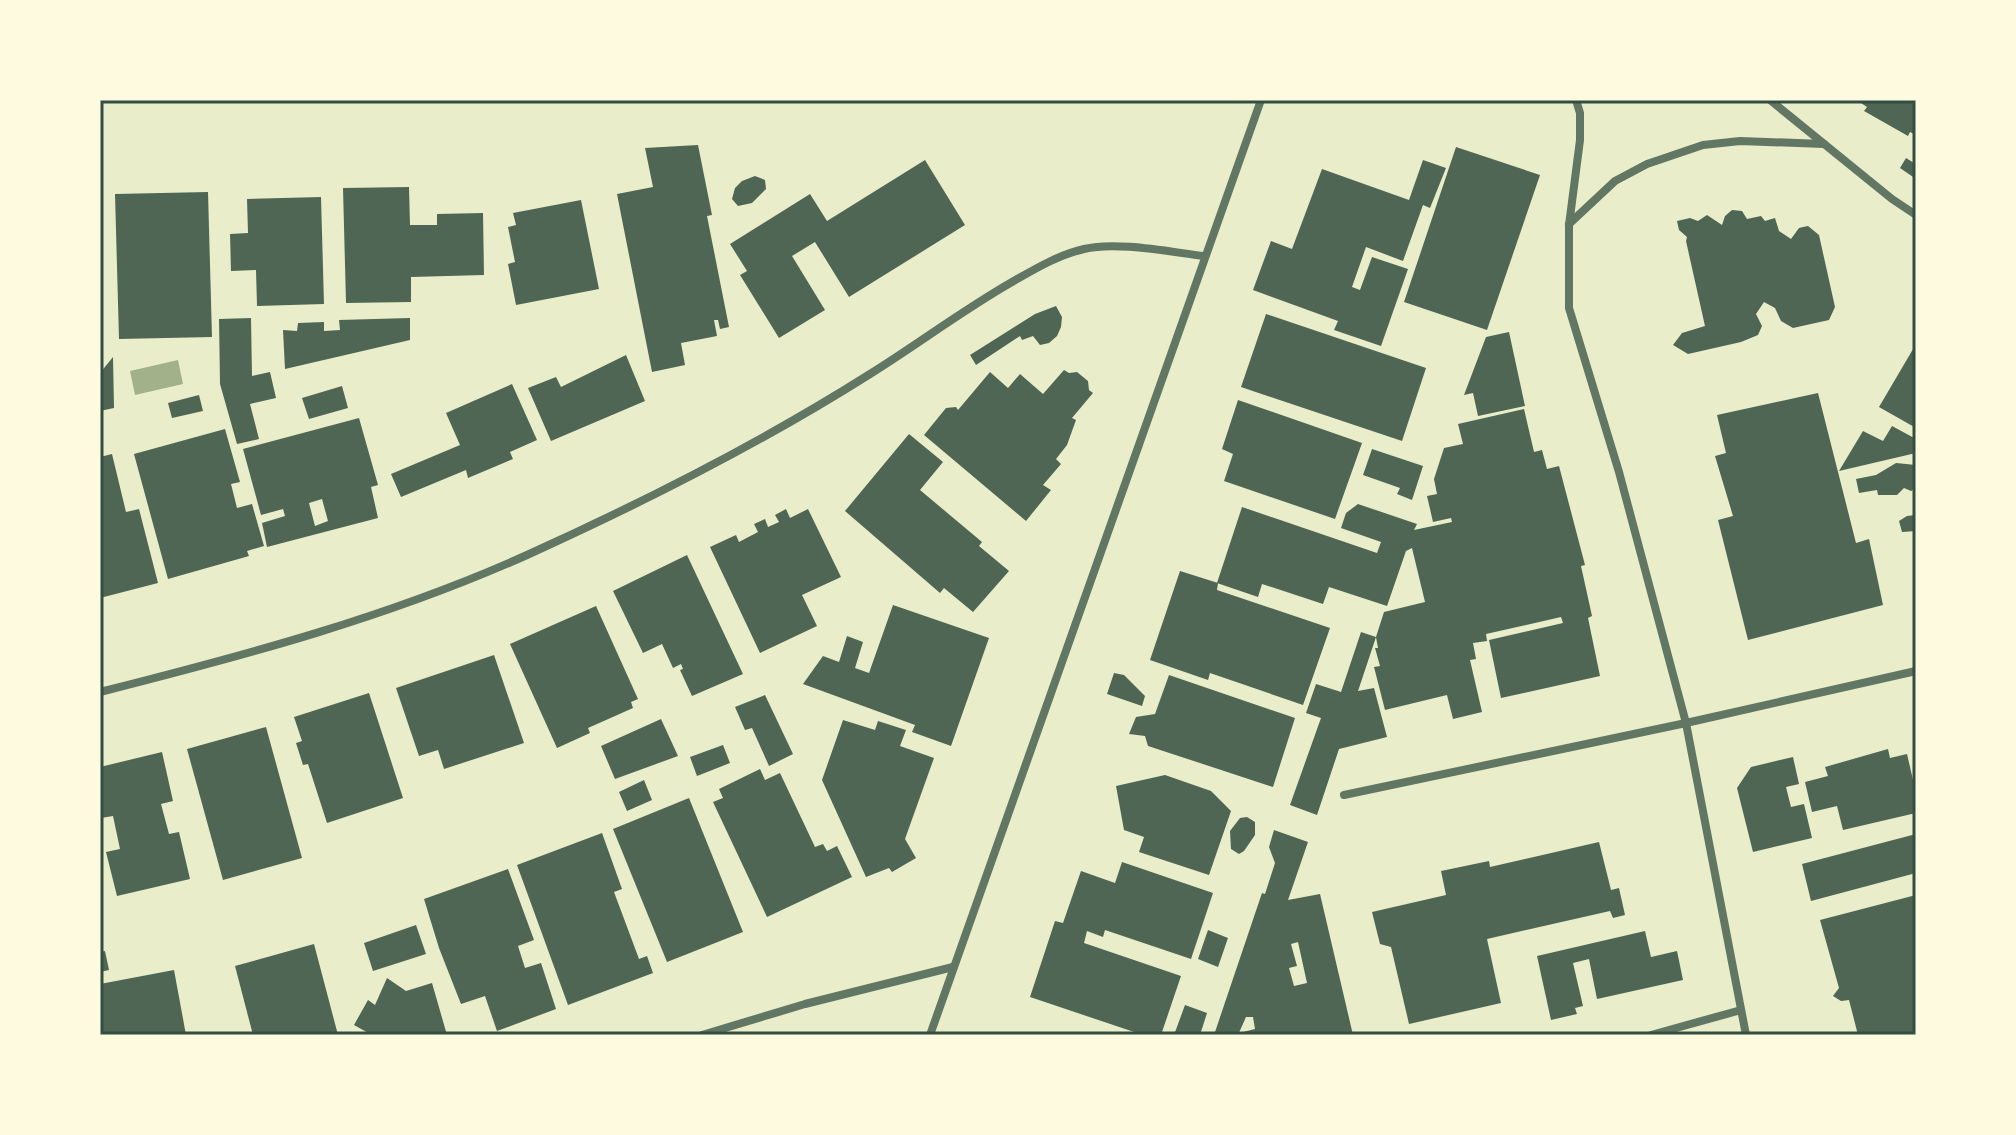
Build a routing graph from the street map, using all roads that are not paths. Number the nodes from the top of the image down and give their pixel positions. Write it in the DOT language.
graph roads {
  1 [pos="1261,100"];
  2 [pos="1576,100"];
  3 [pos="1770,100"];
  4 [pos="1824,144"];
  5 [pos="1916,215"];
  6 [pos="1569,225"];
  7 [pos="1204,256"];
  8 [pos="1916,671"];
  9 [pos="100,692"];
  10 [pos="1686,723"];
  11 [pos="1344,795"];
  12 [pos="953,967"];
  13 [pos="1741,1010"];
  14 [pos="702,1035"];
  15 [pos="930,1035"];
  16 [pos="1651,1035"];
  17 [pos="1746,1035"];
  1 -- 7 [label="street"];
  2 -- 6 [label="street"];
  3 -- 4 [label="street"];
  4 -- 5 [label="street"];
  4 -- 6 [label="street"];
  6 -- 10 [label="street"];
  7 -- 9 [label="street"];
  7 -- 12 [label="street"];
  8 -- 10 [label="street"];
  10 -- 11 [label="street"];
  10 -- 13 [label="street"];
  12 -- 14 [label="street"];
  12 -- 15 [label="street"];
  13 -- 16 [label="street"];
  13 -- 17 [label="street"];
}
